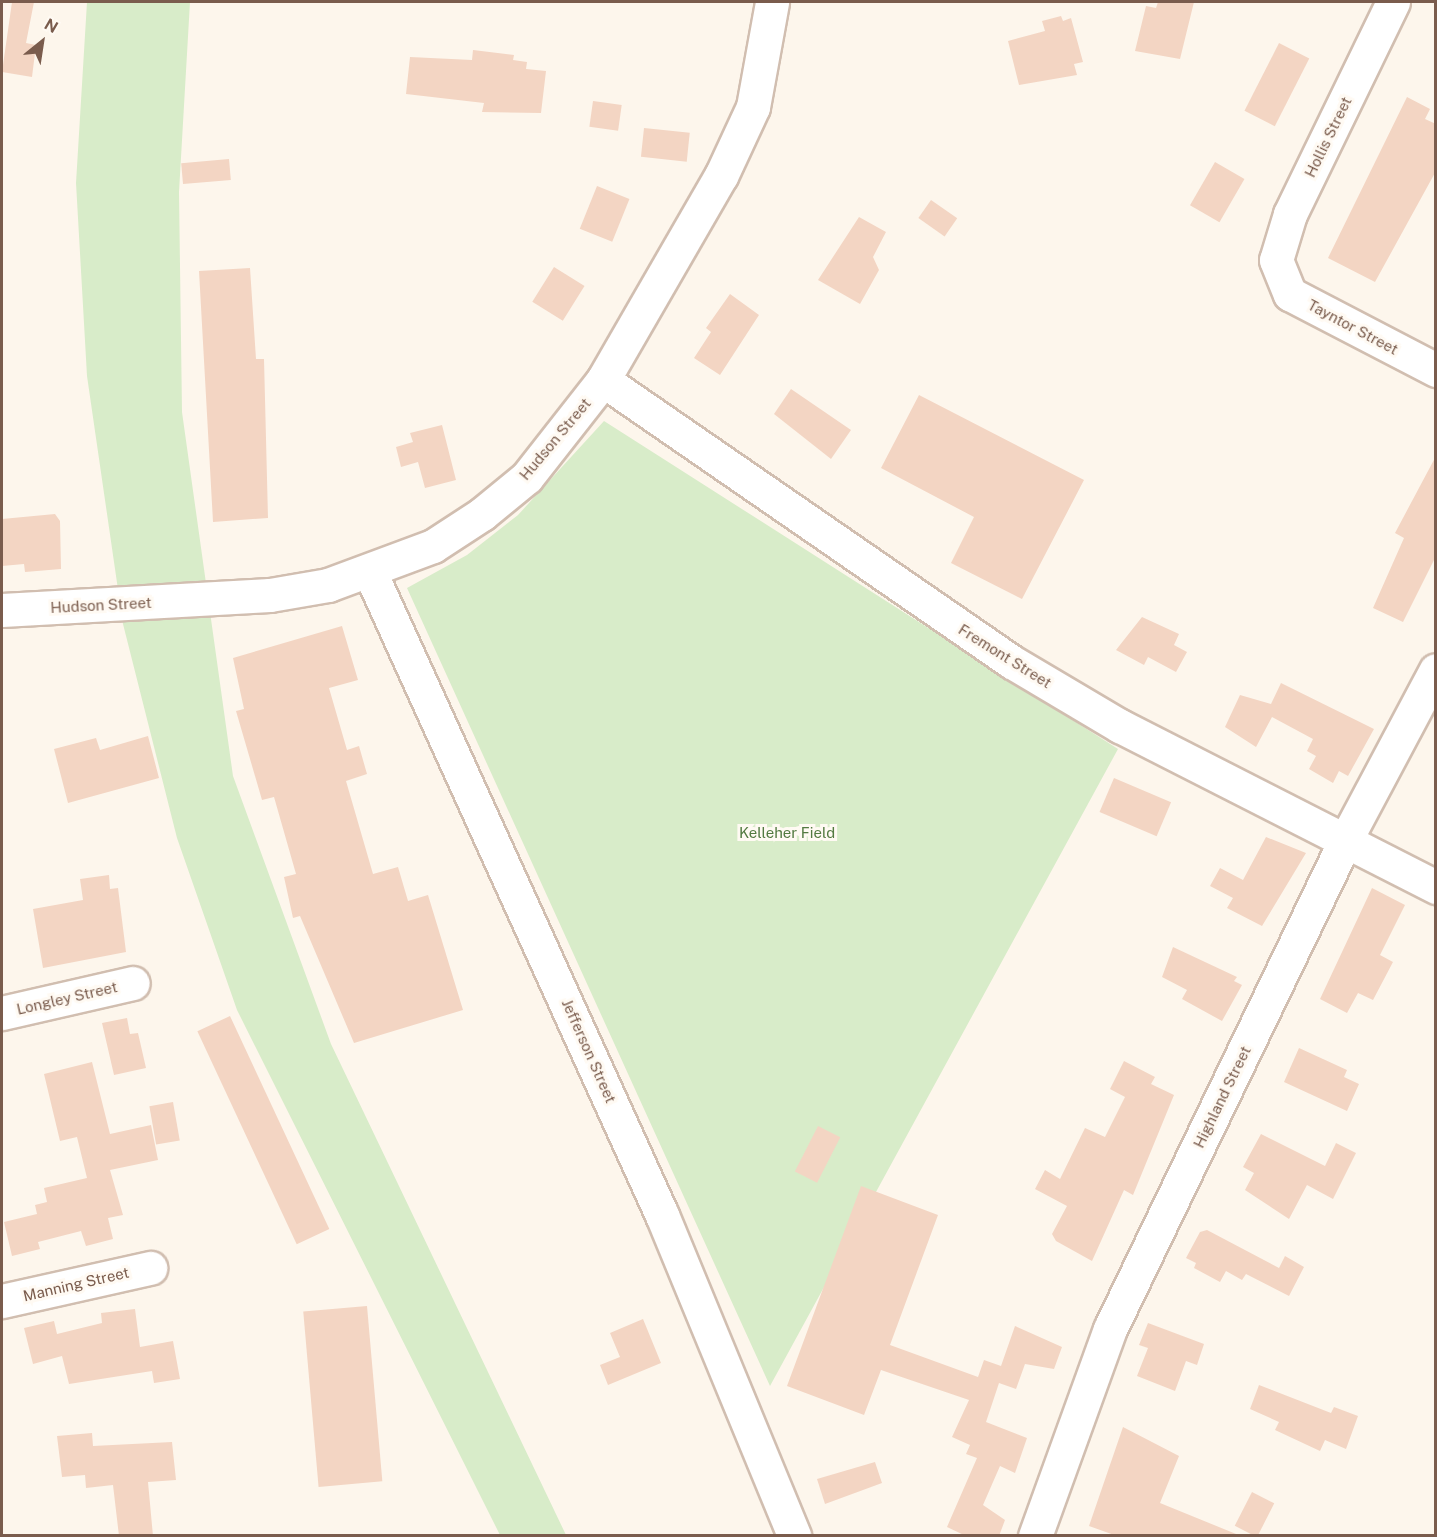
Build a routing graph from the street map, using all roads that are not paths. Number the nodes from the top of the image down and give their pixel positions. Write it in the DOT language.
graph roads {
  1 [pos="771,2"];
  2 [pos="1393,2"];
  3 [pos="1278,276"];
  4 [pos="1436,370"];
  5 [pos="603,380"];
  6 [pos="370,572"];
  7 [pos="2,610"];
  8 [pos="1436,670"];
  9 [pos="1346,838"];
  10 [pos="1436,887"];
  11 [pos="133,983"];
  12 [pos="2,1013"];
  13 [pos="150,1268"];
  14 [pos="2,1301"];
  15 [pos="794,1536"];
  16 [pos="1035,1536"];
  1 -- 5 [label="street, Hudson Street"];
  2 -- 3 [label="street, Hollis Street"];
  3 -- 4 [label="street, Tayntor Street"];
  5 -- 6 [label="street, Hudson Street"];
  5 -- 9 [label="street, Fremont Street"];
  6 -- 7 [label="street, Hudson Street"];
  6 -- 15 [label="street, Jefferson Street"];
  8 -- 9 [label="street, Highland Street"];
  9 -- 10 [label="street, Fremont Street"];
  9 -- 16 [label="street, Highland Street"];
  11 -- 12 [label="street, Longley Street"];
  13 -- 14 [label="street, Manning Street"];
}
